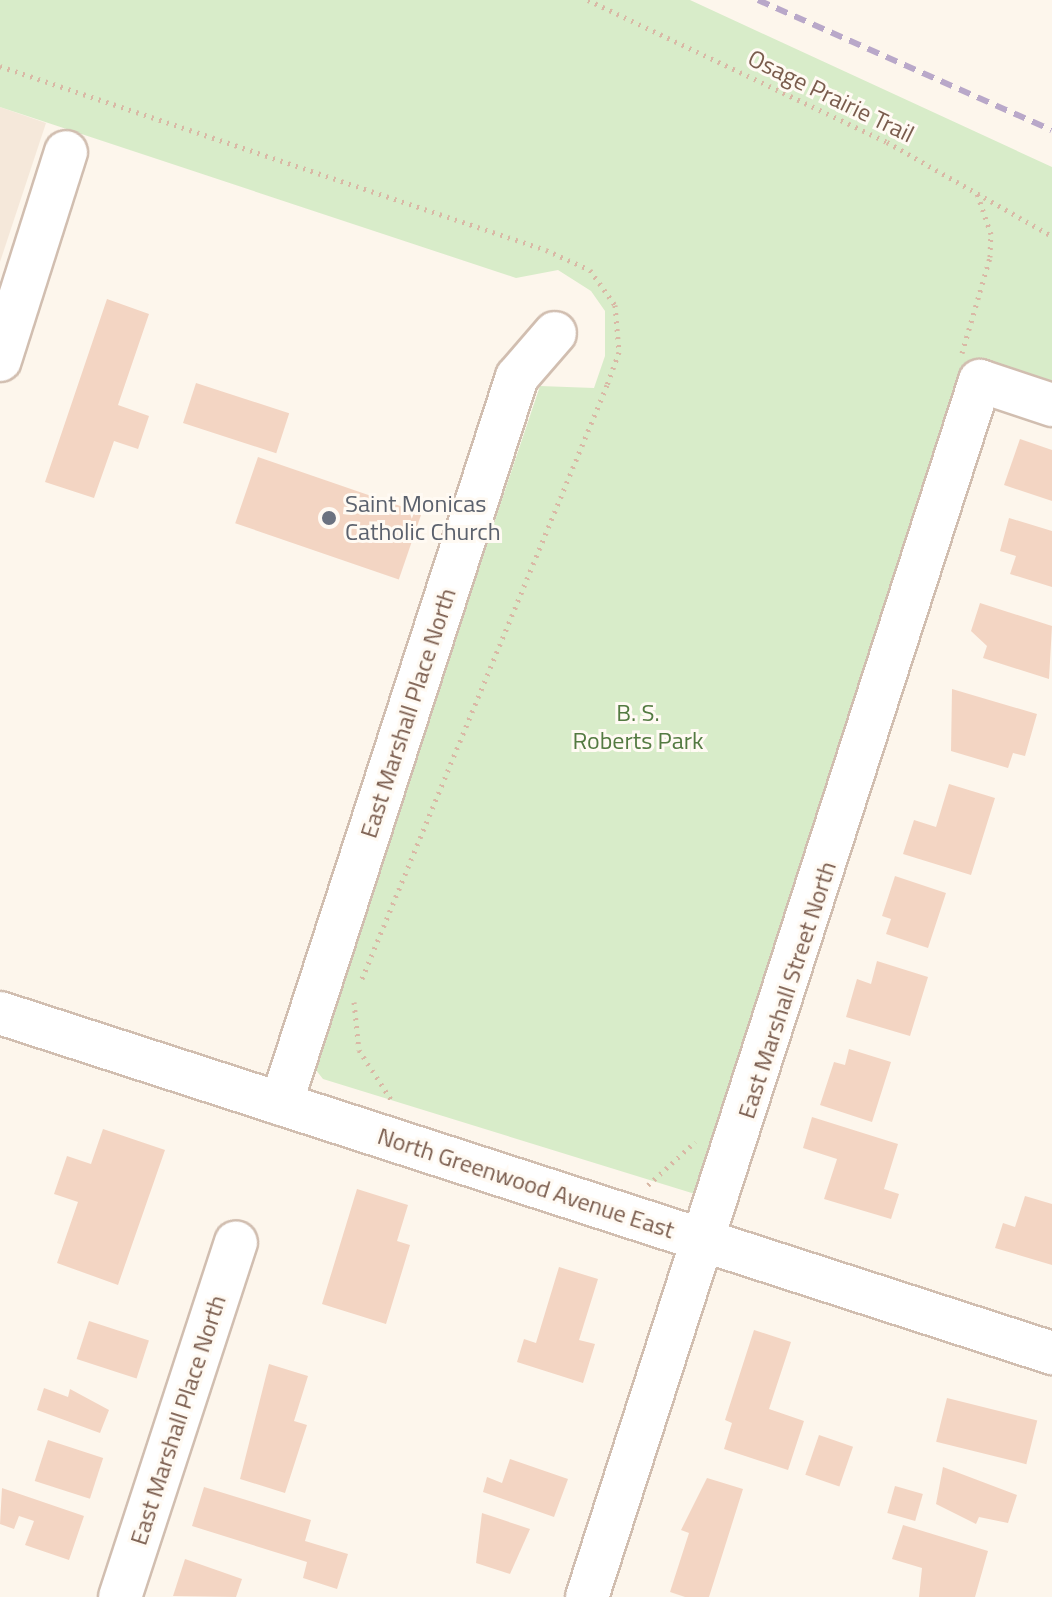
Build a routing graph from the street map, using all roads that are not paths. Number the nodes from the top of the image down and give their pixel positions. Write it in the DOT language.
graph roads {
  1 [pos="66,152"];
  2 [pos="555,333"];
  3 [pos="0,360"];
  4 [pos="1052,405"];
  5 [pos="0,1013"];
  6 [pos="281,1104"];
  7 [pos="705,1240"];
  8 [pos="236,1242"];
  9 [pos="1052,1353"];
  10 [pos="120,1597"];
  11 [pos="587,1597"];
  1 -- 3 [label="street"];
  2 -- 6 [label="street, East Marshall Place North"];
  4 -- 7 [label="street, East Marshall Street North"];
  5 -- 6 [label="street, North Greenwood Avenue East"];
  6 -- 7 [label="street, North Greenwood Avenue East"];
  7 -- 9 [label="street, North Greenwood Avenue East"];
  7 -- 11 [label="street, East Marshall Street North"];
  8 -- 10 [label="street, East Marshall Place North"];
}
